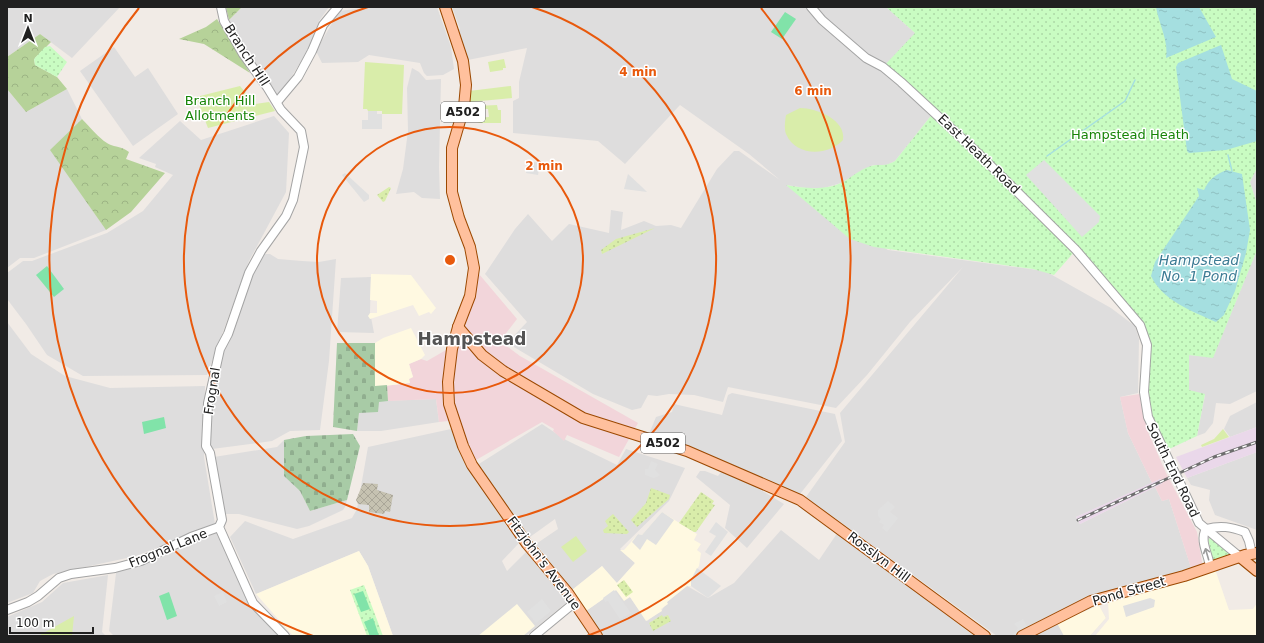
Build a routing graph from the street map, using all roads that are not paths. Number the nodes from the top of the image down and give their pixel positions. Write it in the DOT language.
graph roads {
  1 [pos="221,7"];
  2 [pos="338,7"];
  3 [pos="445,7"];
  4 [pos="811,7"];
  5 [pos="277,102"];
  6 [pos="304,145"];
  7 [pos="1133,317"];
  8 [pos="458,327"];
  9 [pos="219,527"];
  10 [pos="1206,529"];
  11 [pos="1254,553"];
  12 [pos="1240,557"];
  13 [pos="1253,567"];
  14 [pos="1210,568"];
  15 [pos="574,603"];
  16 [pos="7,610"];
  17 [pos="285,636"];
  18 [pos="534,636"];
  19 [pos="597,636"];
  20 [pos="985,636"];
  21 [pos="1022,636"];
  1 -- 5 [label="street, Branch Hill"];
  2 -- 5 [label="street"];
  3 -- 8 [label="main road, A502"];
  4 -- 7 [label="street, East Heath Road"];
  5 -- 6 [label="street, Branch Hill"];
  6 -- 9 [label="street, Frognal"];
  7 -- 10 [label="street, South End Road, bridge"];
  8 -- 15 [label="main road, Fitzjohn's Avenue"];
  8 -- 20 [label="main road, Rosslyn Hill / A502"];
  9 -- 16 [label="street, Frognal Lane"];
  9 -- 17 [label="street, Frognal"];
  10 -- 11 [label="street"];
  10 -- 12 [label="street, South End Road"];
  14 -- 10 [label="street, one-way"];
  11 -- 12 [label="main road, Pond Street"];
  11 -- 13 [label="main road"];
  12 -- 13 [label="main road"];
  12 -- 14 [label="main road, Pond Street"];
  14 -- 21 [label="main road, Pond Street"];
  15 -- 18 [label="street"];
  15 -- 19 [label="main road, Fitzjohn's Avenue"];
}
